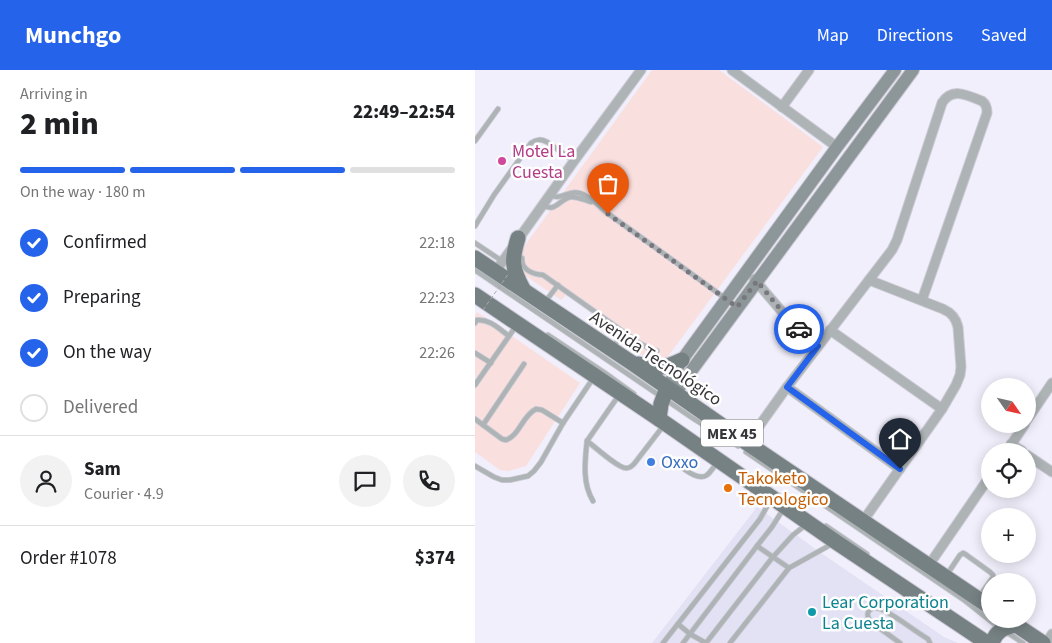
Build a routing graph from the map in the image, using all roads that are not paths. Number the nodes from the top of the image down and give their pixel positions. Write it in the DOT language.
graph roads {
  1 [pos="641,70"];
  2 [pos="732,70"];
  3 [pos="809,70"];
  4 [pos="895,70"];
  5 [pos="913,70"];
  6 [pos="782,107"];
  7 [pos="498,109"];
  8 [pos="475,141"];
  9 [pos="837,147"];
  10 [pos="574,161"];
  11 [pos="549,195"];
  12 [pos="595,202"];
  13 [pos="543,204"];
  14 [pos="475,226"];
  15 [pos="518,238"];
  16 [pos="475,243"];
  17 [pos="475,258"];
  18 [pos="521,258"];
  19 [pos="502,268"];
  20 [pos="475,270"];
  21 [pos="746,272"];
  22 [pos="869,280"];
  23 [pos="757,281"];
  24 [pos="558,285"];
  25 [pos="524,290"];
  26 [pos="477,299"];
  27 [pos="726,299"];
  28 [pos="922,300"];
  29 [pos="544,304"];
  30 [pos="737,307"];
  31 [pos="475,323"];
  32 [pos="518,328"];
  33 [pos="831,330"];
  34 [pos="624,332"];
  35 [pos="544,333"];
  36 [pos="818,346"];
  37 [pos="612,349"];
  38 [pos="657,351"];
  39 [pos="475,352"];
  40 [pos="682,360"];
  41 [pos="491,363"];
  42 [pos="632,363"];
  43 [pos="524,364"];
  44 [pos="595,376"];
  45 [pos="1052,383"];
  46 [pos="475,385"];
  47 [pos="787,387"];
  48 [pos="668,392"];
  49 [pos="620,393"];
  50 [pos="638,397"];
  51 [pos="643,402"];
  52 [pos="1036,407"];
  53 [pos="942,408"];
  54 [pos="475,419"];
  55 [pos="661,419"];
  56 [pos="563,424"];
  57 [pos="483,425"];
  58 [pos="587,441"];
  59 [pos="747,443"];
  60 [pos="705,444"];
  61 [pos="719,461"];
  62 [pos="1036,461"];
  63 [pos="674,462"];
  64 [pos="475,466"];
  65 [pos="900,469"];
  66 [pos="1052,472"];
  67 [pos="981,489"];
  68 [pos="772,498"];
  69 [pos="593,500"];
  70 [pos="784,507"];
  71 [pos="863,521"];
  72 [pos="815,523"];
  73 [pos="836,542"];
  74 [pos="757,546"];
  75 [pos="871,556"];
  76 [pos="772,558"];
  77 [pos="929,565"];
  78 [pos="789,568"];
  79 [pos="990,573"];
  80 [pos="945,577"];
  81 [pos="981,601"];
  82 [pos="678,624"];
  83 [pos="690,634"];
  84 [pos="1052,634"];
  85 [pos="993,635"];
  86 [pos="663,643"];
  87 [pos="683,643"];
  88 [pos="706,643"];
  89 [pos="730,643"];
  90 [pos="901,643"];
  91 [pos="930,643"];
  92 [pos="1023,643"];
  93 [pos="1044,643"];
  1 -- 10 [label="street"];
  2 -- 6 [label="street"];
  3 -- 6 [label="street"];
  4 -- 9 [label="street"];
  5 -- 23 [label="street"];
  6 -- 9 [label="street"];
  7 -- 8 [label="lane"];
  9 -- 21 [label="street"];
  10 -- 11 [label="street"];
  10 -- 14 [label="lane"];
  11 -- 12 [label="lane"];
  11 -- 13 [label="street"];
  12 -- 13 [label="lane"];
  12 -- 27 [label="lane"];
  13 -- 15 [label="street"];
  15 -- 19 [label="street"];
  15 -- 25 [label="main road"];
  16 -- 19 [label="lane"];
  17 -- 19 [label="main road, Avenida Tecnológico / MEX 45"];
  18 -- 24 [label="lane"];
  19 -- 25 [label="main road, Avenida Tecnológico / MEX 45"];
  20 -- 48 [label="lane"];
  21 -- 23 [label="street"];
  21 -- 27 [label="street"];
  22 -- 28 [label="street"];
  22 -- 28 [label="street"];
  22 -- 33 [label="street"];
  23 -- 30 [label="street"];
  23 -- 36 [label="street"];
  24 -- 29 [label="lane"];
  24 -- 34 [label="lane"];
  25 -- 29 [label="main road, Avenida Tecnológico / MEX 45"];
  26 -- 32 [label="main road, MEX 45"];
  27 -- 30 [label="lane"];
  27 -- 40 [label="street"];
  28 -- 53 [label="street"];
  29 -- 37 [label="main road, Avenida Tecnológico / MEX 45"];
  30 -- 48 [label="street"];
  31 -- 32 [label="lane"];
  32 -- 41 [label="lane"];
  32 -- 44 [label="main road, MEX 45"];
  33 -- 36 [label="street"];
  33 -- 53 [label="street"];
  34 -- 37 [label="lane"];
  34 -- 38 [label="lane"];
  35 -- 50 [label="lane"];
  36 -- 47 [label="street"];
  37 -- 42 [label="main road, Avenida Tecnológico / MEX 45"];
  39 -- 41 [label="lane"];
  40 -- 42 [label="main road"];
  40 -- 48 [label="street"];
  41 -- 46 [label="lane"];
  42 -- 48 [label="main road, Avenida Tecnológico / MEX 45"];
  43 -- 57 [label="lane"];
  44 -- 49 [label="main road, MEX 45"];
  44 -- 56 [label="lane"];
  45 -- 52 [label="street"];
  47 -- 59 [label="street"];
  47 -- 65 [label="street"];
  48 -- 55 [label="main road"];
  48 -- 59 [label="main road, Avenida Tecnológico / MEX 45"];
  48 -- 85 [label="lane"];
  49 -- 55 [label="main road, MEX 45"];
  49 -- 58 [label="lane"];
  51 -- 55 [label="lane"];
  53 -- 65 [label="street"];
  54 -- 57 [label="lane"];
  55 -- 58 [label="lane"];
  55 -- 60 [label="lane"];
  55 -- 61 [label="main road, MEX 45"];
  56 -- 57 [label="lane"];
  56 -- 64 [label="lane"];
  58 -- 69 [label="lane"];
  59 -- 71 [label="main road, Avenida Tecnológico / MEX 45"];
  61 -- 63 [label="lane"];
  61 -- 68 [label="main road, MEX 45"];
  62 -- 66 [label="street"];
  65 -- 71 [label="street"];
  67 -- 77 [label="street"];
  68 -- 70 [label="main road, MEX 45"];
  68 -- 82 [label="lane"];
  70 -- 72 [label="main road, MEX 45"];
  70 -- 74 [label="lane"];
  71 -- 77 [label="main road, Avenida Tecnológico / MEX 45"];
  72 -- 73 [label="main road, MEX 45"];
  72 -- 75 [label="lane"];
  72 -- 76 [label="lane"];
  73 -- 78 [label="lane"];
  73 -- 85 [label="main road, MEX 45"];
  74 -- 76 [label="lane"];
  74 -- 83 [label="lane"];
  76 -- 78 [label="lane"];
  76 -- 88 [label="lane"];
  77 -- 80 [label="main road, Avenida Tecnológico / MEX 45"];
  78 -- 89 [label="lane"];
  79 -- 80 [label="lane"];
  80 -- 81 [label="main road, Avenida Tecnológico / MEX 45"];
  82 -- 83 [label="lane"];
  82 -- 86 [label="lane"];
  83 -- 87 [label="lane"];
  83 -- 88 [label="lane"];
  84 -- 93 [label="street"];
  85 -- 92 [label="lane"];
  85 -- 93 [label="main road, MEX 45"];
  90 -- 91 [label="lane"];
}
